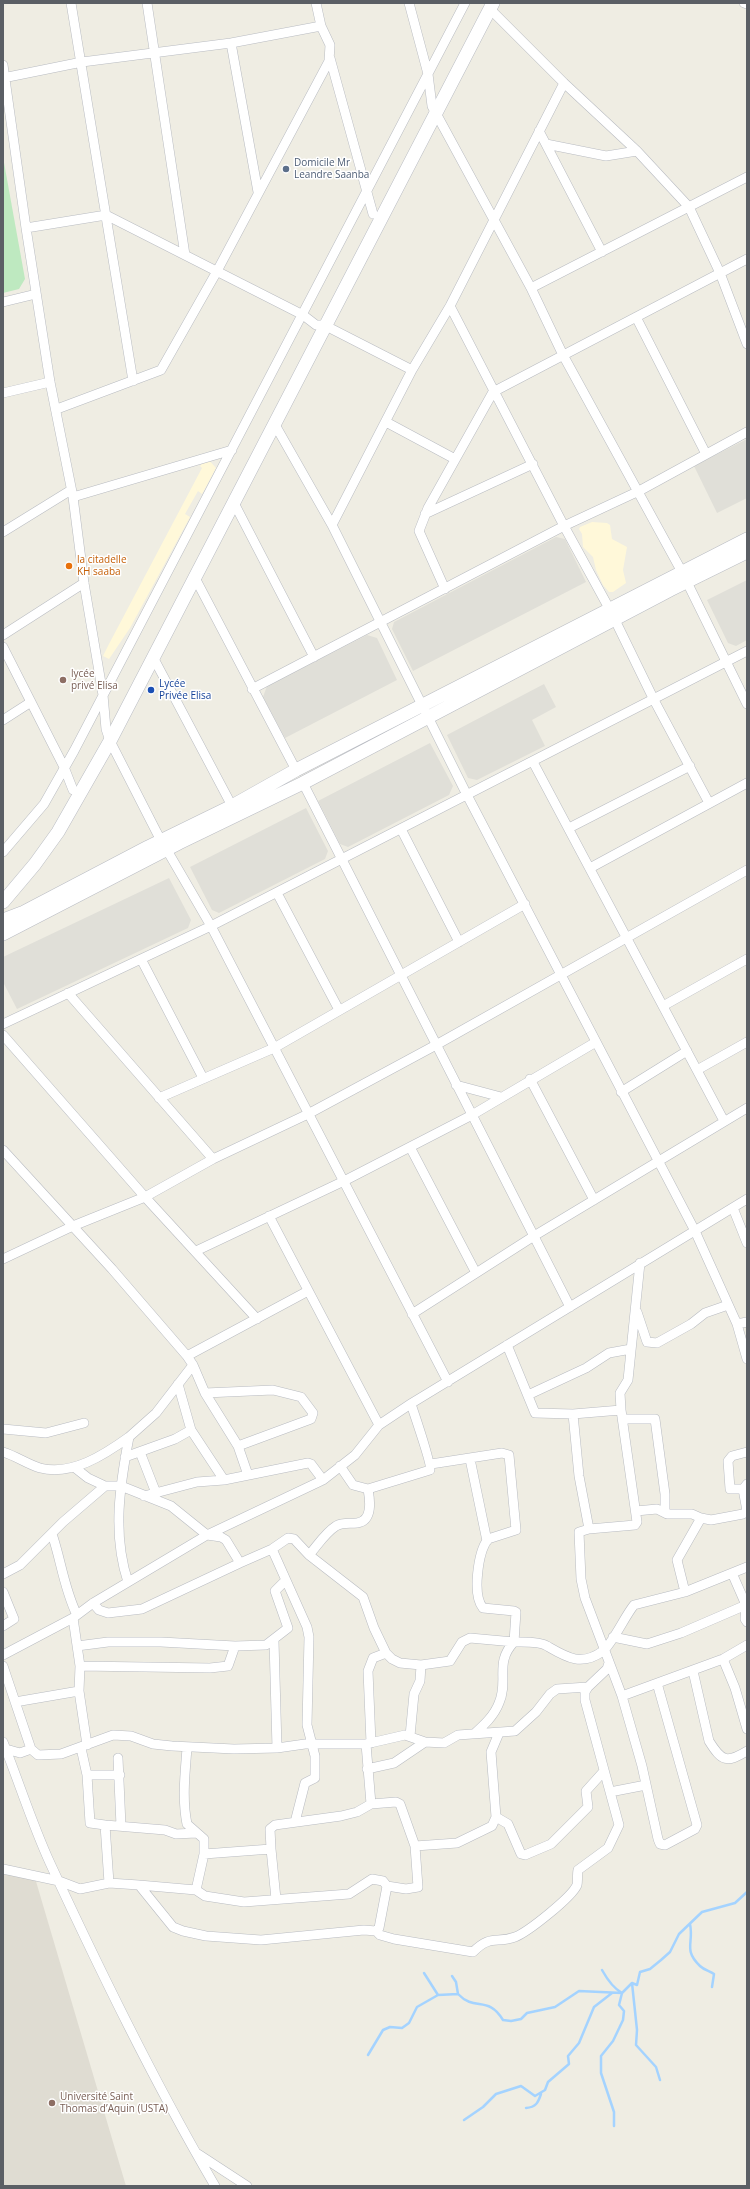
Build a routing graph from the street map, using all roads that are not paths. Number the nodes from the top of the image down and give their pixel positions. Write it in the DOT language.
graph roads {
  1 [pos="71,3"];
  2 [pos="148,3"];
  3 [pos="316,3"];
  4 [pos="409,3"];
  5 [pos="466,3"];
  6 [pos="744,3"];
  7 [pos="747,4"];
  8 [pos="490,5"];
  9 [pos="321,26"];
  10 [pos="231,43"];
  11 [pos="155,52"];
  12 [pos="330,58"];
  13 [pos="82,62"];
  14 [pos="3,65"];
  15 [pos="428,74"];
  16 [pos="4,78"];
  17 [pos="564,84"];
  18 [pos="434,109"];
  19 [pos="539,131"];
  20 [pos="546,144"];
  21 [pos="637,151"];
  22 [pos="747,177"];
  23 [pos="366,191"];
  24 [pos="258,192"];
  25 [pos="689,206"];
  26 [pos="373,214"];
  27 [pos="106,215"];
  28 [pos="494,220"];
  29 [pos="26,228"];
  30 [pos="602,252"];
  31 [pos="185,255"];
  32 [pos="747,259"];
  33 [pos="216,273"];
  34 [pos="720,273"];
  35 [pos="531,288"];
  36 [pos="36,294"];
  37 [pos="3,302"];
  38 [pos="450,306"];
  39 [pos="303,315"];
  40 [pos="636,317"];
  41 [pos="320,325"];
  42 [pos="747,344"];
  43 [pos="563,355"];
  44 [pos="412,370"];
  45 [pos="50,382"];
  46 [pos="133,382"];
  47 [pos="493,392"];
  48 [pos="3,393"];
  49 [pos="57,409"];
  50 [pos="386,422"];
  51 [pos="274,423"];
  52 [pos="747,432"];
  53 [pos="232,450"];
  54 [pos="706,454"];
  55 [pos="455,459"];
  56 [pos="533,464"];
  57 [pos="639,491"];
  58 [pos="72,493"];
  59 [pos="233,501"];
  60 [pos="425,514"];
  61 [pos="332,525"];
  62 [pos="564,526"];
  63 [pos="3,532"];
  64 [pos="747,539"];
  65 [pos="747,552"];
  66 [pos="194,576"];
  67 [pos="685,577"];
  68 [pos="84,582"];
  69 [pos="445,589"];
  70 [pos="613,615"];
  71 [pos="379,622"];
  72 [pos="3,635"];
  73 [pos="3,647"];
  74 [pos="747,651"];
  75 [pos="153,657"];
  76 [pos="314,657"];
  77 [pos="725,663"];
  78 [pos="252,689"];
  79 [pos="103,695"];
  80 [pos="654,700"];
  81 [pos="30,702"];
  82 [pos="747,704"];
  83 [pos="426,711"];
  84 [pos="3,720"];
  85 [pos="108,735"];
  86 [pos="533,762"];
  87 [pos="690,766"];
  88 [pos="64,767"];
  89 [pos="296,770"];
  90 [pos="303,783"];
  91 [pos="747,783"];
  92 [pos="73,790"];
  93 [pos="467,795"];
  94 [pos="709,803"];
  95 [pos="232,806"];
  96 [pos="569,828"];
  97 [pos="401,830"];
  98 [pos="164,845"];
  99 [pos="3,852"];
  100 [pos="341,860"];
  101 [pos="590,868"];
  102 [pos="747,870"];
  103 [pos="3,888"];
  104 [pos="277,893"];
  105 [pos="3,902"];
  106 [pos="525,904"];
  107 [pos="3,920"];
  108 [pos="211,926"];
  109 [pos="3,934"];
  110 [pos="626,936"];
  111 [pos="458,942"];
  112 [pos="141,959"];
  113 [pos="747,959"];
  114 [pos="561,974"];
  115 [pos="400,975"];
  116 [pos="68,993"];
  117 [pos="663,1006"];
  118 [pos="339,1010"];
  119 [pos="3,1024"];
  120 [pos="3,1035"];
  121 [pos="596,1042"];
  122 [pos="747,1042"];
  123 [pos="436,1045"];
  124 [pos="274,1048"];
  125 [pos="687,1051"];
  126 [pos="697,1070"];
  127 [pos="203,1078"];
  128 [pos="530,1079"];
  129 [pos="456,1085"];
  130 [pos="621,1092"];
  131 [pos="501,1096"];
  132 [pos="159,1098"];
  133 [pos="747,1108"];
  134 [pos="308,1114"];
  135 [pos="472,1115"];
  136 [pos="724,1121"];
  137 [pos="410,1146"];
  138 [pos="3,1150"];
  139 [pos="214,1159"];
  140 [pos="658,1162"];
  141 [pos="344,1181"];
  142 [pos="145,1197"];
  143 [pos="747,1199"];
  144 [pos="594,1200"];
  145 [pos="733,1208"];
  146 [pos="269,1216"];
  147 [pos="73,1226"];
  148 [pos="695,1231"];
  149 [pos="534,1236"];
  150 [pos="747,1243"];
  151 [pos="196,1251"];
  152 [pos="3,1259"];
  153 [pos="640,1263"];
  154 [pos="476,1273"];
  155 [pos="308,1291"];
  156 [pos="728,1305"];
  157 [pos="570,1307"];
  158 [pos="636,1307"];
  159 [pos="412,1314"];
  160 [pos="256,1319"];
  161 [pos="747,1322"];
  162 [pos="737,1324"];
  163 [pos="507,1346"];
  164 [pos="630,1349"];
  165 [pos="187,1356"];
  166 [pos="747,1359"];
  167 [pos="193,1365"];
  168 [pos="448,1382"];
  169 [pos="178,1384"];
  170 [pos="205,1393"];
  171 [pos="528,1395"];
  172 [pos="411,1404"];
  173 [pos="573,1414"];
  174 [pos="622,1415"];
  175 [pos="84,1423"];
  176 [pos="379,1425"];
  177 [pos="3,1430"];
  178 [pos="191,1430"];
  179 [pos="129,1437"];
  180 [pos="238,1446"];
  181 [pos="3,1452"];
  182 [pos="140,1452"];
  183 [pos="747,1452"];
  184 [pos="125,1458"];
  185 [pos="470,1459"];
  186 [pos="431,1464"];
  187 [pos="340,1466"];
  188 [pos="74,1467"];
  189 [pos="248,1475"];
  190 [pos="224,1480"];
  191 [pos="323,1480"];
  192 [pos="105,1486"];
  193 [pos="121,1486"];
  194 [pos="745,1486"];
  195 [pos="368,1489"];
  196 [pos="156,1493"];
  197 [pos="142,1496"];
  198 [pos="636,1510"];
  199 [pos="664,1511"];
  200 [pos="701,1518"];
  201 [pos="589,1529"];
  202 [pos="52,1534"];
  203 [pos="208,1535"];
  204 [pos="487,1541"];
  205 [pos="272,1549"];
  206 [pos="309,1555"];
  207 [pos="240,1563"];
  208 [pos="747,1566"];
  209 [pos="732,1573"];
  210 [pos="3,1574"];
  211 [pos="285,1581"];
  212 [pos="128,1582"];
  213 [pos="3,1592"];
  214 [pos="685,1592"];
  215 [pos="93,1603"];
  216 [pos="746,1605"];
  217 [pos="75,1616"];
  218 [pos="747,1622"];
  219 [pos="3,1626"];
  220 [pos="613,1637"];
  221 [pos="274,1641"];
  222 [pos="514,1642"];
  223 [pos="747,1645"];
  224 [pos="77,1646"];
  225 [pos="235,1646"];
  226 [pos="604,1651"];
  227 [pos="386,1653"];
  228 [pos="3,1655"];
  229 [pos="722,1659"];
  230 [pos="609,1663"];
  231 [pos="421,1665"];
  232 [pos="3,1666"];
  233 [pos="80,1666"];
  234 [pos="693,1671"];
  235 [pos="657,1683"];
  236 [pos="588,1687"];
  237 [pos="79,1691"];
  238 [pos="622,1696"];
  239 [pos="16,1702"];
  240 [pos="747,1729"];
  241 [pos="474,1734"];
  242 [pos="499,1734"];
  243 [pos="410,1736"];
  244 [pos="425,1742"];
  245 [pos="312,1744"];
  246 [pos="369,1744"];
  247 [pos="4,1746"];
  248 [pos="84,1746"];
  249 [pos="187,1748"];
  250 [pos="277,1748"];
  251 [pos="31,1749"];
  252 [pos="747,1751"];
  253 [pos="118,1758"];
  254 [pos="7,1765"];
  255 [pos="367,1769"];
  256 [pos="604,1771"];
  257 [pos="87,1775"];
  258 [pos="120,1775"];
  259 [pos="646,1785"];
  260 [pos="610,1792"];
  261 [pos="371,1804"];
  262 [pos="496,1817"];
  263 [pos="294,1822"];
  264 [pos="105,1825"];
  265 [pos="121,1826"];
  266 [pos="196,1833"];
  267 [pos="415,1846"];
  268 [pos="271,1848"];
  269 [pos="204,1854"];
  270 [pos="3,1869"];
  271 [pos="59,1881"];
  272 [pos="109,1883"];
  273 [pos="139,1885"];
  274 [pos="387,1886"];
  275 [pos="196,1890"];
  276 [pos="276,1899"];
  277 [pos="376,1931"];
  278 [pos="195,2152"];
  279 [pos="215,2186"];
  280 [pos="247,2186"];
  1 -- 13 [label="street"];
  2 -- 11 [label="street"];
  3 -- 9 [label="street"];
  4 -- 15 [label="street"];
  5 -- 15 [label="street"];
  6 -- 7 [label="street"];
  8 -- 17 [label="street"];
  8 -- 18 [label="street"];
  9 -- 10 [label="street"];
  9 -- 12 [label="street"];
  10 -- 11 [label="street"];
  10 -- 24 [label="street"];
  11 -- 13 [label="street"];
  11 -- 31 [label="street"];
  12 -- 23 [label="street"];
  12 -- 24 [label="street"];
  13 -- 16 [label="street"];
  13 -- 27 [label="street"];
  14 -- 16 [label="street"];
  15 -- 18 [label="street"];
  15 -- 23 [label="street"];
  16 -- 29 [label="street"];
  17 -- 19 [label="street"];
  17 -- 21 [label="street"];
  18 -- 26 [label="street"];
  18 -- 28 [label="street"];
  18 -- 41 [label="street"];
  19 -- 20 [label="street"];
  19 -- 28 [label="street"];
  20 -- 21 [label="street"];
  20 -- 30 [label="street"];
  21 -- 25 [label="street"];
  22 -- 25 [label="street"];
  23 -- 26 [label="street"];
  23 -- 39 [label="street"];
  24 -- 33 [label="street"];
  25 -- 30 [label="street"];
  25 -- 34 [label="street"];
  26 -- 41 [label="street"];
  27 -- 29 [label="street"];
  27 -- 31 [label="street"];
  27 -- 46 [label="street"];
  28 -- 35 [label="street"];
  28 -- 38 [label="street"];
  29 -- 36 [label="street"];
  30 -- 35 [label="street"];
  31 -- 33 [label="street"];
  32 -- 34 [label="street"];
  33 -- 39 [label="street"];
  33 -- 46 [label="street"];
  34 -- 40 [label="street"];
  34 -- 42 [label="street"];
  35 -- 43 [label="street"];
  36 -- 37 [label="street"];
  36 -- 45 [label="street"];
  38 -- 44 [label="street"];
  38 -- 47 [label="street"];
  39 -- 41 [label="street"];
  39 -- 53 [label="street"];
  40 -- 43 [label="street"];
  40 -- 54 [label="street"];
  41 -- 44 [label="street"];
  41 -- 51 [label="street"];
  41 -- 85 [label="street"];
  43 -- 47 [label="street"];
  43 -- 57 [label="street"];
  44 -- 50 [label="street"];
  45 -- 48 [label="street"];
  45 -- 49 [label="street"];
  46 -- 49 [label="street"];
  47 -- 55 [label="street"];
  47 -- 56 [label="street"];
  49 -- 58 [label="street"];
  50 -- 55 [label="street"];
  50 -- 61 [label="street"];
  51 -- 59 [label="street"];
  51 -- 61 [label="street"];
  52 -- 54 [label="street"];
  53 -- 58 [label="street"];
  53 -- 79 [label="street"];
  54 -- 57 [label="street"];
  55 -- 60 [label="street"];
  56 -- 60 [label="street"];
  56 -- 62 [label="street"];
  57 -- 62 [label="street"];
  57 -- 67 [label="street"];
  58 -- 63 [label="street"];
  58 -- 68 [label="street"];
  59 -- 66 [label="street"];
  59 -- 76 [label="street"];
  60 -- 69 [label="street"];
  61 -- 71 [label="street"];
  62 -- 69 [label="street"];
  62 -- 70 [label="street"];
  64 -- 67 [label="street"];
  65 -- 67 [label="street"];
  66 -- 75 [label="street"];
  66 -- 78 [label="street"];
  67 -- 70 [label="street"];
  67 -- 77 [label="street"];
  68 -- 72 [label="street"];
  68 -- 79 [label="street"];
  69 -- 71 [label="street"];
  70 -- 80 [label="street"];
  70 -- 83 [label="street"];
  71 -- 76 [label="street"];
  71 -- 83 [label="street"];
  73 -- 81 [label="street"];
  74 -- 77 [label="street"];
  75 -- 85 [label="street"];
  75 -- 95 [label="street"];
  76 -- 78 [label="street"];
  77 -- 80 [label="street"];
  77 -- 82 [label="street"];
  78 -- 89 [label="street"];
  79 -- 85 [label="street"];
  79 -- 88 [label="street"];
  80 -- 86 [label="street"];
  80 -- 87 [label="street"];
  81 -- 84 [label="street"];
  81 -- 88 [label="street"];
  83 -- 89 [label="street"];
  83 -- 90 [label="street"];
  83 -- 93 [label="street"];
  85 -- 92 [label="street"];
  85 -- 98 [label="street"];
  85 -- 105 [label="street"];
  86 -- 93 [label="street"];
  86 -- 96 [label="street"];
  87 -- 94 [label="street"];
  87 -- 96 [label="street"];
  88 -- 92 [label="street"];
  88 -- 99 [label="street"];
  89 -- 95 [label="street"];
  90 -- 98 [label="street"];
  90 -- 100 [label="street"];
  91 -- 94 [label="street"];
  92 -- 103 [label="street"];
  93 -- 97 [label="street"];
  93 -- 106 [label="street"];
  94 -- 101 [label="street"];
  95 -- 98 [label="street"];
  96 -- 101 [label="street"];
  97 -- 100 [label="street"];
  97 -- 111 [label="street"];
  98 -- 107 [label="street"];
  98 -- 108 [label="street"];
  98 -- 109 [label="street"];
  100 -- 104 [label="street"];
  100 -- 115 [label="street"];
  101 -- 110 [label="street"];
  102 -- 110 [label="street"];
  104 -- 108 [label="street"];
  104 -- 118 [label="street"];
  106 -- 111 [label="street"];
  106 -- 114 [label="street"];
  108 -- 112 [label="street"];
  108 -- 124 [label="street"];
  110 -- 114 [label="street"];
  110 -- 117 [label="street"];
  111 -- 115 [label="street"];
  112 -- 116 [label="street"];
  112 -- 127 [label="street"];
  113 -- 117 [label="street"];
  114 -- 121 [label="street"];
  114 -- 123 [label="street"];
  115 -- 118 [label="street"];
  115 -- 123 [label="street"];
  116 -- 119 [label="street"];
  116 -- 132 [label="street"];
  117 -- 125 [label="street"];
  118 -- 124 [label="street"];
  120 -- 142 [label="street"];
  121 -- 128 [label="street"];
  121 -- 130 [label="street"];
  122 -- 126 [label="street"];
  123 -- 129 [label="street"];
  123 -- 134 [label="street"];
  124 -- 127 [label="street"];
  124 -- 134 [label="street"];
  125 -- 126 [label="street"];
  125 -- 130 [label="street"];
  126 -- 136 [label="street"];
  127 -- 132 [label="street"];
  128 -- 131 [label="street"];
  128 -- 144 [label="street"];
  129 -- 131 [label="street"];
  129 -- 135 [label="street"];
  130 -- 140 [label="street"];
  131 -- 135 [label="street"];
  132 -- 139 [label="street"];
  133 -- 136 [label="street"];
  134 -- 139 [label="street"];
  134 -- 141 [label="street"];
  135 -- 137 [label="street"];
  135 -- 149 [label="street"];
  136 -- 140 [label="street"];
  137 -- 141 [label="street"];
  137 -- 154 [label="street"];
  138 -- 147 [label="street"];
  139 -- 142 [label="street"];
  140 -- 144 [label="street"];
  140 -- 148 [label="street"];
  141 -- 146 [label="street"];
  141 -- 159 [label="street"];
  142 -- 147 [label="street"];
  142 -- 151 [label="street"];
  143 -- 145 [label="street"];
  144 -- 149 [label="street"];
  145 -- 148 [label="street"];
  145 -- 150 [label="street"];
  146 -- 151 [label="street"];
  146 -- 155 [label="street"];
  147 -- 152 [label="street"];
  147 -- 165 [label="street"];
  148 -- 153 [label="street"];
  148 -- 156 [label="street"];
  149 -- 154 [label="street"];
  149 -- 157 [label="street"];
  151 -- 160 [label="street"];
  153 -- 157 [label="street"];
  153 -- 158 [label="street"];
  154 -- 159 [label="street"];
  155 -- 160 [label="street"];
  155 -- 176 [label="street"];
  156 -- 158 [label="street"];
  156 -- 162 [label="street"];
  157 -- 163 [label="street"];
  158 -- 164 [label="street"];
  159 -- 168 [label="street"];
  160 -- 165 [label="street"];
  161 -- 162 [label="street"];
  162 -- 166 [label="street"];
  163 -- 168 [label="street"];
  163 -- 171 [label="street"];
  164 -- 171 [label="street"];
  164 -- 174 [label="street"];
  165 -- 167 [label="street"];
  167 -- 169 [label="street"];
  167 -- 170 [label="street"];
  168 -- 172 [label="street"];
  169 -- 178 [label="street"];
  169 -- 179 [label="street"];
  170 -- 180 [label="street"];
  170 -- 180 [label="street"];
  171 -- 173 [label="street"];
  172 -- 176 [label="street"];
  172 -- 186 [label="street"];
  173 -- 174 [label="street"];
  173 -- 201 [label="street"];
  174 -- 198 [label="street"];
  174 -- 199 [label="street"];
  175 -- 177 [label="street"];
  176 -- 187 [label="street"];
  178 -- 182 [label="street"];
  178 -- 190 [label="street"];
  179 -- 184 [label="street"];
  179 -- 188 [label="street"];
  180 -- 189 [label="street"];
  181 -- 188 [label="street"];
  182 -- 184 [label="street"];
  182 -- 196 [label="street"];
  183 -- 194 [label="street"];
  184 -- 193 [label="street"];
  185 -- 186 [label="street"];
  185 -- 204 [label="street"];
  185 -- 204 [label="street"];
  186 -- 195 [label="street"];
  187 -- 191 [label="street"];
  187 -- 195 [label="street"];
  188 -- 192 [label="street"];
  189 -- 190 [label="street"];
  189 -- 191 [label="street"];
  190 -- 196 [label="street"];
  191 -- 203 [label="street"];
  192 -- 193 [label="street"];
  192 -- 202 [label="street"];
  193 -- 197 [label="street"];
  193 -- 212 [label="street"];
  194 -- 200 [label="street"];
  195 -- 206 [label="street"];
  196 -- 197 [label="street"];
  197 -- 203 [label="street"];
  198 -- 199 [label="street"];
  198 -- 201 [label="street"];
  199 -- 200 [label="street"];
  200 -- 214 [label="street"];
  201 -- 226 [label="street"];
  202 -- 210 [label="street"];
  202 -- 217 [label="street"];
  203 -- 207 [label="street"];
  203 -- 212 [label="street"];
  204 -- 222 [label="street"];
  205 -- 206 [label="street"];
  205 -- 207 [label="street"];
  205 -- 211 [label="street"];
  206 -- 227 [label="street"];
  207 -- 215 [label="street"];
  208 -- 209 [label="street"];
  209 -- 214 [label="street"];
  209 -- 216 [label="street"];
  211 -- 221 [label="street"];
  211 -- 245 [label="street"];
  212 -- 215 [label="street"];
  213 -- 219 [label="street"];
  214 -- 220 [label="street"];
  215 -- 217 [label="street"];
  216 -- 218 [label="street"];
  216 -- 220 [label="street"];
  217 -- 224 [label="street"];
  217 -- 228 [label="street"];
  220 -- 226 [label="street"];
  221 -- 225 [label="street"];
  221 -- 250 [label="street"];
  222 -- 226 [label="street"];
  222 -- 231 [label="street"];
  222 -- 241 [label="street"];
  223 -- 229 [label="street"];
  224 -- 225 [label="street"];
  224 -- 233 [label="street"];
  225 -- 233 [label="street"];
  226 -- 230 [label="street"];
  227 -- 231 [label="street"];
  227 -- 246 [label="street"];
  229 -- 234 [label="street"];
  229 -- 240 [label="street"];
  230 -- 236 [label="street"];
  230 -- 238 [label="street"];
  231 -- 243 [label="street"];
  232 -- 239 [label="street"];
  233 -- 237 [label="street"];
  234 -- 235 [label="street"];
  234 -- 252 [label="street"];
  235 -- 238 [label="street"];
  235 -- 259 [label="street"];
  236 -- 242 [label="street"];
  236 -- 256 [label="street"];
  237 -- 239 [label="street"];
  237 -- 248 [label="street"];
  238 -- 259 [label="street"];
  239 -- 251 [label="street"];
  241 -- 242 [label="street"];
  241 -- 244 [label="street"];
  242 -- 262 [label="street"];
  243 -- 244 [label="street"];
  243 -- 246 [label="street"];
  244 -- 255 [label="street"];
  245 -- 246 [label="street"];
  245 -- 250 [label="street"];
  245 -- 263 [label="street"];
  246 -- 255 [label="street"];
  247 -- 251 [label="street"];
  247 -- 254 [label="street"];
  248 -- 249 [label="street"];
  248 -- 251 [label="street"];
  248 -- 257 [label="street"];
  249 -- 250 [label="street"];
  249 -- 266 [label="street"];
  253 -- 258 [label="street"];
  254 -- 271 [label="street"];
  255 -- 261 [label="street"];
  256 -- 260 [label="street"];
  256 -- 262 [label="street"];
  257 -- 258 [label="street"];
  257 -- 264 [label="street"];
  258 -- 265 [label="street"];
  259 -- 260 [label="street"];
  260 -- 277 [label="street"];
  261 -- 263 [label="street"];
  261 -- 267 [label="street"];
  262 -- 267 [label="street"];
  263 -- 268 [label="street"];
  264 -- 265 [label="street"];
  264 -- 272 [label="street"];
  265 -- 266 [label="street"];
  266 -- 269 [label="street"];
  267 -- 274 [label="street"];
  268 -- 269 [label="street"];
  268 -- 276 [label="street"];
  269 -- 275 [label="street"];
  270 -- 271 [label="street"];
  271 -- 272 [label="street"];
  271 -- 278 [label="street"];
  272 -- 273 [label="street"];
  273 -- 275 [label="street"];
  273 -- 277 [label="street"];
  274 -- 276 [label="street"];
  274 -- 277 [label="street"];
  275 -- 276 [label="street"];
  278 -- 279 [label="street"];
  278 -- 280 [label="street"];
}
